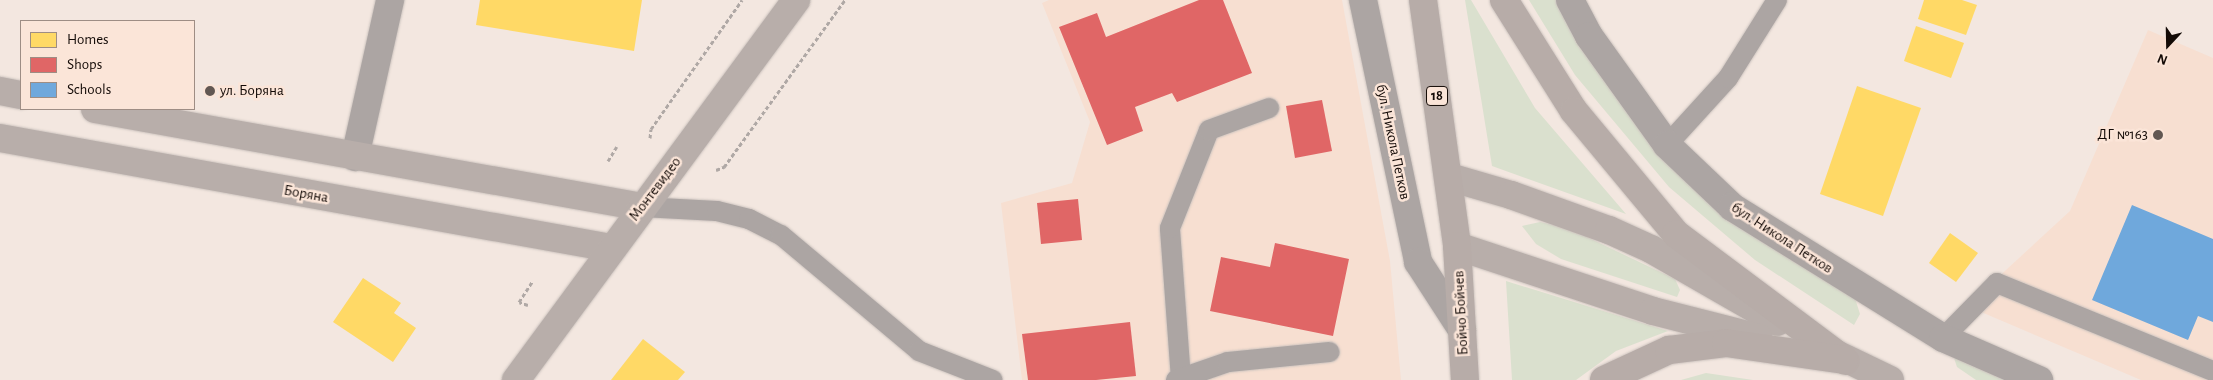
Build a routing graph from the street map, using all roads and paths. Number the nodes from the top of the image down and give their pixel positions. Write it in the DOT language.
graph roads {
  1 [pos="390,0"];
  2 [pos="742,0"];
  3 [pos="796,0"];
  4 [pos="845,0"];
  5 [pos="1363,0"];
  6 [pos="1423,0"];
  7 [pos="1504,0"];
  8 [pos="1570,0"];
  9 [pos="1777,0"];
  10 [pos="0,91"];
  11 [pos="20,95"];
  12 [pos="1269,108"];
  13 [pos="100,110"];
  14 [pos="651,129"];
  15 [pos="0,138"];
  16 [pos="1667,145"];
  17 [pos="617,146"];
  18 [pos="355,157"];
  19 [pos="608,161"];
  20 [pos="724,167"];
  21 [pos="1449,178"];
  22 [pos="642,207"];
  23 [pos="1457,246"];
  24 [pos="611,248"];
  25 [pos="532,282"];
  26 [pos="529,306"];
  27 [pos="1462,330"];
  28 [pos="1942,338"];
  29 [pos="1330,352"];
  30 [pos="1846,361"];
  31 [pos="2213,371"];
  32 [pos="1181,379"];
  33 [pos="516,380"];
  34 [pos="993,380"];
  35 [pos="1176,380"];
  36 [pos="1465,380"];
  37 [pos="1604,380"];
  38 [pos="1890,380"];
  39 [pos="2039,380"];
  1 -- 18 [label="street"];
  2 -- 14 [label="path"];
  3 -- 22 [label="street, Монтевидео"];
  4 -- 20 [label="path"];
  5 -- 27 [label="street, бул. Никола Петков"];
  6 -- 21 [label="highway, 18"];
  7 -- 30 [label="highway"];
  8 -- 16 [label="street, бул. Никола Петков"];
  9 -- 16 [label="lane"];
  10 -- 11 [label="street"];
  12 -- 32 [label="lane"];
  13 -- 18 [label="street"];
  15 -- 24 [label="street, Боряна"];
  16 -- 28 [label="street, бул. Никола Петков"];
  17 -- 19 [label="path"];
  18 -- 22 [label="street"];
  21 -- 23 [label="highway, 18"];
  21 -- 30 [label="street"];
  22 -- 24 [label="street, Монтевидео"];
  22 -- 34 [label="lane"];
  23 -- 27 [label="highway, Бойчо Бойчев / 18"];
  23 -- 30 [label="street"];
  24 -- 33 [label="street, Монтевидео"];
  25 -- 26 [label="path"];
  27 -- 36 [label="highway, Бойчо Бойчев / 18"];
  28 -- 31 [label="lane"];
  28 -- 39 [label="street, бул. Никола Петков"];
  29 -- 32 [label="lane"];
  30 -- 37 [label="highway"];
  30 -- 38 [label="street"];
  32 -- 35 [label="lane"];
}
